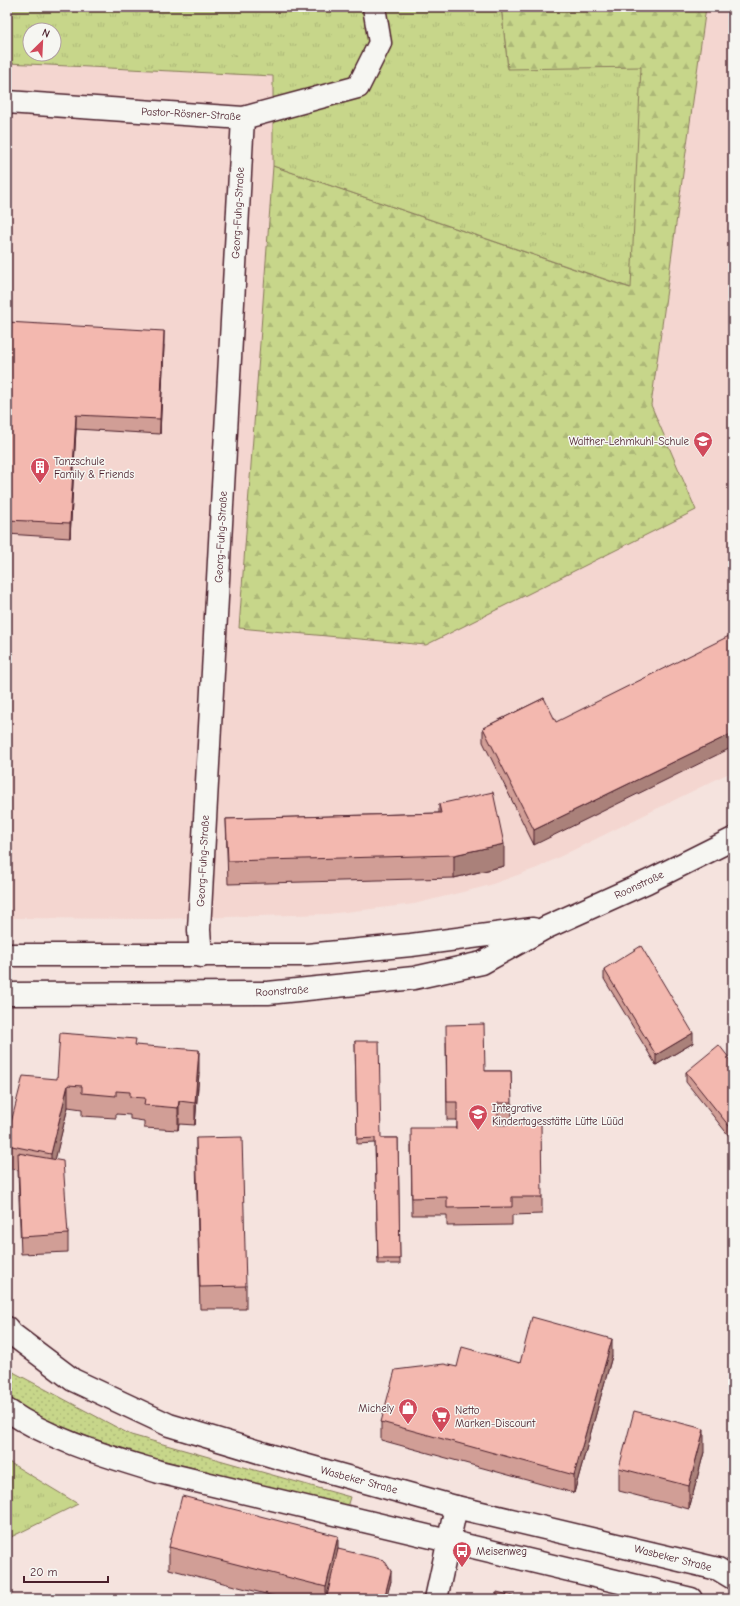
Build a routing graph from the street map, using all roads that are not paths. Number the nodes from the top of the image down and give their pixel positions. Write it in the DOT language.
graph roads {
  1 [pos="374,7"];
  2 [pos="7,102"];
  3 [pos="242,118"];
  4 [pos="733,839"];
  5 [pos="544,928"];
  6 [pos="7,955"];
  7 [pos="201,956"];
  8 [pos="7,994"];
  9 [pos="7,1328"];
  10 [pos="7,1410"];
  11 [pos="456,1507"];
  12 [pos="447,1542"];
  13 [pos="733,1578"];
  14 [pos="436,1599"];
  15 [pos="691,1599"];
  1 -- 3 [label="street, Pastor-Rösner-Straße"];
  2 -- 3 [label="street, Pastor-Rösner-Straße"];
  3 -- 7 [label="street, Georg-Fuhg-Straße"];
  4 -- 5 [label="street, Roonstraße"];
  5 -- 7 [label="street, Roonstraße"];
  5 -- 8 [label="street, Roonstraße"];
  6 -- 7 [label="street, Roonstraße"];
  9 -- 11 [label="street, Wasbeker Straße"];
  10 -- 12 [label="street"];
  11 -- 12 [label="street"];
  11 -- 13 [label="street, Wasbeker Straße"];
  12 -- 14 [label="street"];
  12 -- 15 [label="street"];
}
